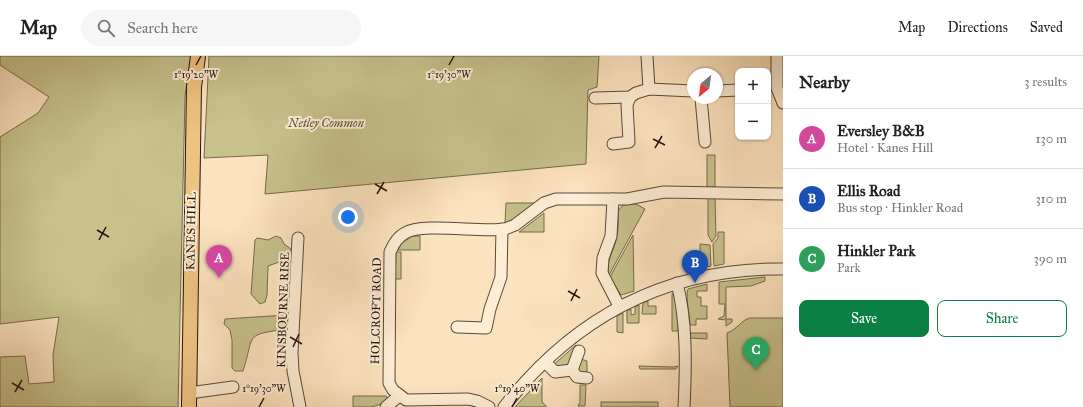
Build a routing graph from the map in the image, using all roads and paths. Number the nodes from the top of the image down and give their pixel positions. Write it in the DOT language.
graph roads {
  1 [pos="198,56"];
  2 [pos="647,56"];
  3 [pos="777,56"];
  4 [pos="772,88"];
  5 [pos="649,89"];
  6 [pos="723,90"];
  7 [pos="735,90"];
  8 [pos="687,91"];
  9 [pos="630,97"];
  10 [pos="595,98"];
  11 [pos="783,103"];
  12 [pos="702,104"];
  13 [pos="706,142"];
  14 [pos="614,144"];
  15 [pos="783,194"];
  16 [pos="613,199"];
  17 [pos="502,229"];
  18 [pos="298,238"];
  19 [pos="783,269"];
  20 [pos="677,283"];
  21 [pos="619,306"];
  22 [pos="457,327"];
  23 [pos="579,351"];
  24 [pos="545,362"];
  25 [pos="572,370"];
  26 [pos="585,379"];
  27 [pos="233,388"];
  28 [pos="399,396"];
  29 [pos="189,400"];
  30 [pos="414,404"];
  31 [pos="300,407"];
  32 [pos="386,407"];
  33 [pos="489,407"];
  34 [pos="504,407"];
  35 [pos="684,407"];
  1 -- 29 [label="main road, KANES HILL"];
  2 -- 5 [label="street"];
  3 -- 4 [label="street"];
  4 -- 11 [label="street"];
  5 -- 8 [label="street"];
  5 -- 9 [label="street"];
  6 -- 7 [label="street"];
  9 -- 10 [label="street"];
  9 -- 14 [label="street"];
  12 -- 13 [label="street"];
  15 -- 16 [label="street, HOLCROFT ROAD"];
  16 -- 17 [label="street, HOLCROFT ROAD"];
  16 -- 21 [label="street"];
  17 -- 22 [label="street"];
  17 -- 28 [label="street, HOLCROFT ROAD"];
  18 -- 31 [label="street, KINSBOURNE RISE"];
  19 -- 20 [label="street"];
  20 -- 21 [label="street"];
  20 -- 35 [label="street"];
  21 -- 24 [label="street"];
  23 -- 25 [label="street"];
  24 -- 25 [label="street"];
  24 -- 34 [label="street"];
  25 -- 26 [label="street"];
  27 -- 29 [label="street"];
  28 -- 30 [label="street"];
  28 -- 32 [label="street"];
  30 -- 33 [label="street"];
}
